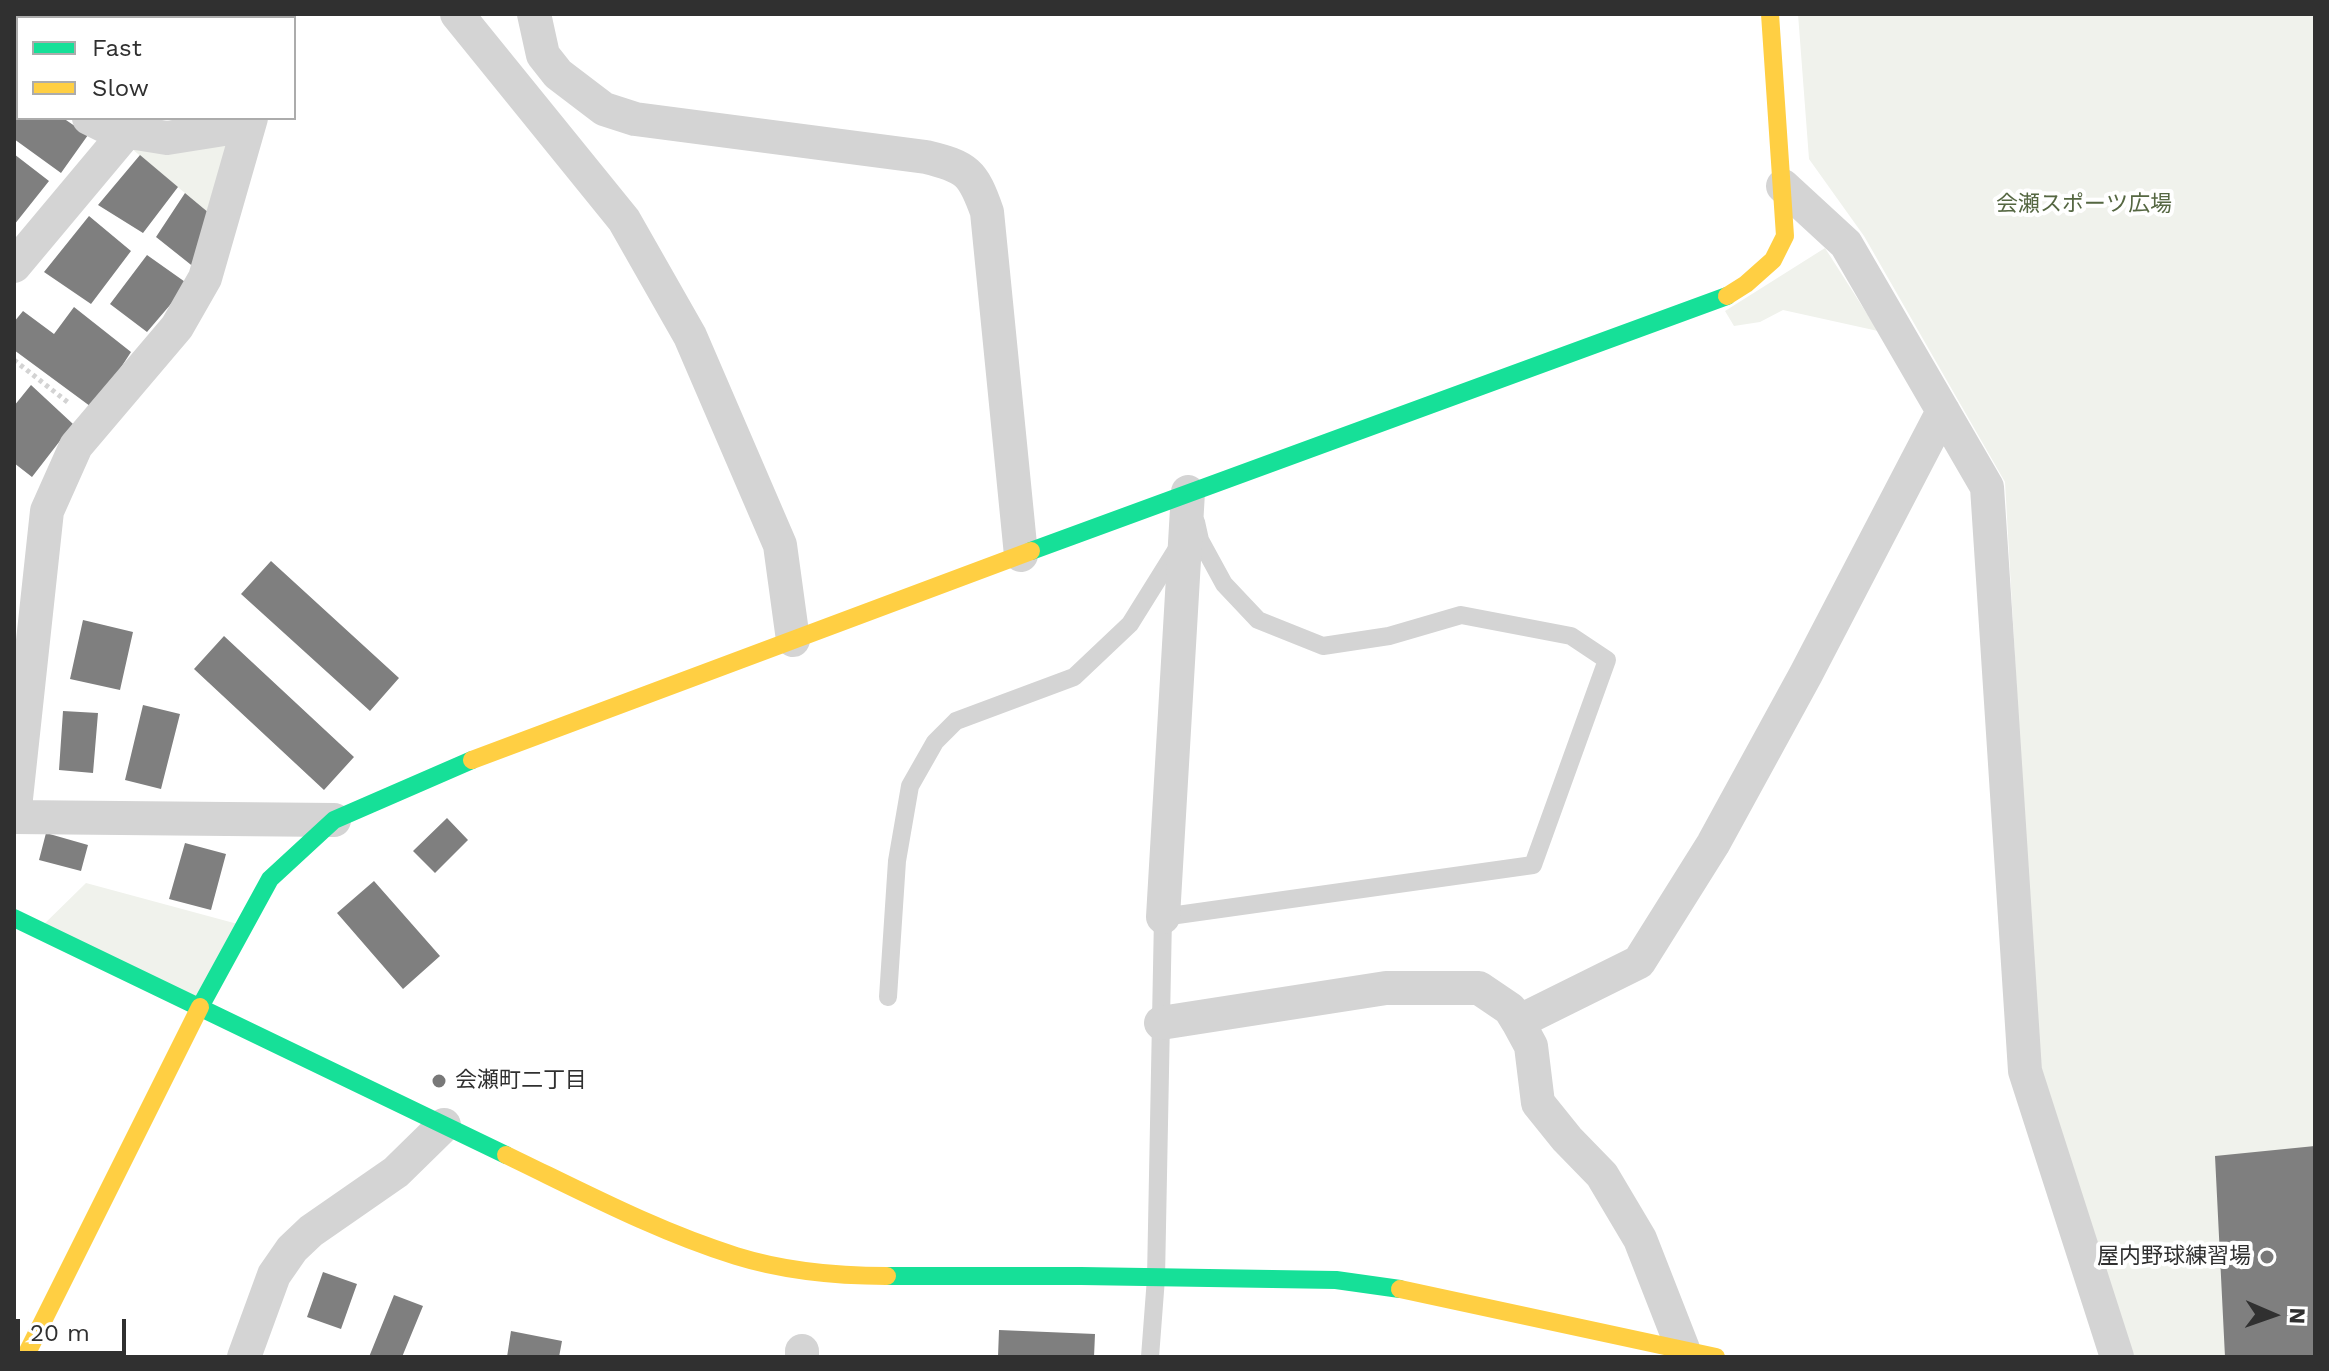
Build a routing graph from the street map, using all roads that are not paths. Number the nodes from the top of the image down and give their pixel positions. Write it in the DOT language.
graph roads {
  1 [pos="457,14"];
  2 [pos="534,14"];
  3 [pos="1770,14"];
  4 [pos="93,120"];
  5 [pos="250,121"];
  6 [pos="127,131"];
  7 [pos="1783,186"];
  8 [pos="14,266"];
  9 [pos="1943,411"];
  10 [pos="1188,492"];
  11 [pos="1186,534"];
  12 [pos="1021,555"];
  13 [pos="793,640"];
  14 [pos="334,820"];
  15 [pos="1163,917"];
  16 [pos="14,918"];
  17 [pos="888,997"];
  18 [pos="200,1007"];
  19 [pos="1518,1022"];
  20 [pos="1161,1023"];
  21 [pos="444,1125"];
  22 [pos="1156,1278"];
  23 [pos="1683,1349"];
  24 [pos="25,1357"];
  25 [pos="244,1357"];
  26 [pos="1150,1357"];
  27 [pos="1716,1357"];
  28 [pos="2117,1357"];
  1 -- 13 [label="street"];
  2 -- 12 [label="street"];
  3 -- 7 [label="street"];
  4 -- 6 [label="street"];
  5 -- 6 [label="street"];
  5 -- 14 [label="street"];
  6 -- 8 [label="street"];
  7 -- 9 [label="street"];
  7 -- 10 [label="street"];
  9 -- 19 [label="street"];
  9 -- 28 [label="street"];
  10 -- 11 [label="street"];
  10 -- 12 [label="street"];
  10 -- 15 [label="lane"];
  11 -- 15 [label="street"];
  11 -- 17 [label="lane"];
  12 -- 13 [label="street"];
  13 -- 14 [label="street"];
  14 -- 18 [label="street"];
  15 -- 20 [label="lane"];
  16 -- 18 [label="street"];
  18 -- 21 [label="street"];
  18 -- 24 [label="street"];
  19 -- 20 [label="street"];
  19 -- 23 [label="street"];
  20 -- 22 [label="lane"];
  21 -- 22 [label="street"];
  21 -- 25 [label="street"];
  22 -- 23 [label="street"];
  22 -- 26 [label="lane"];
  23 -- 27 [label="street"];
}
